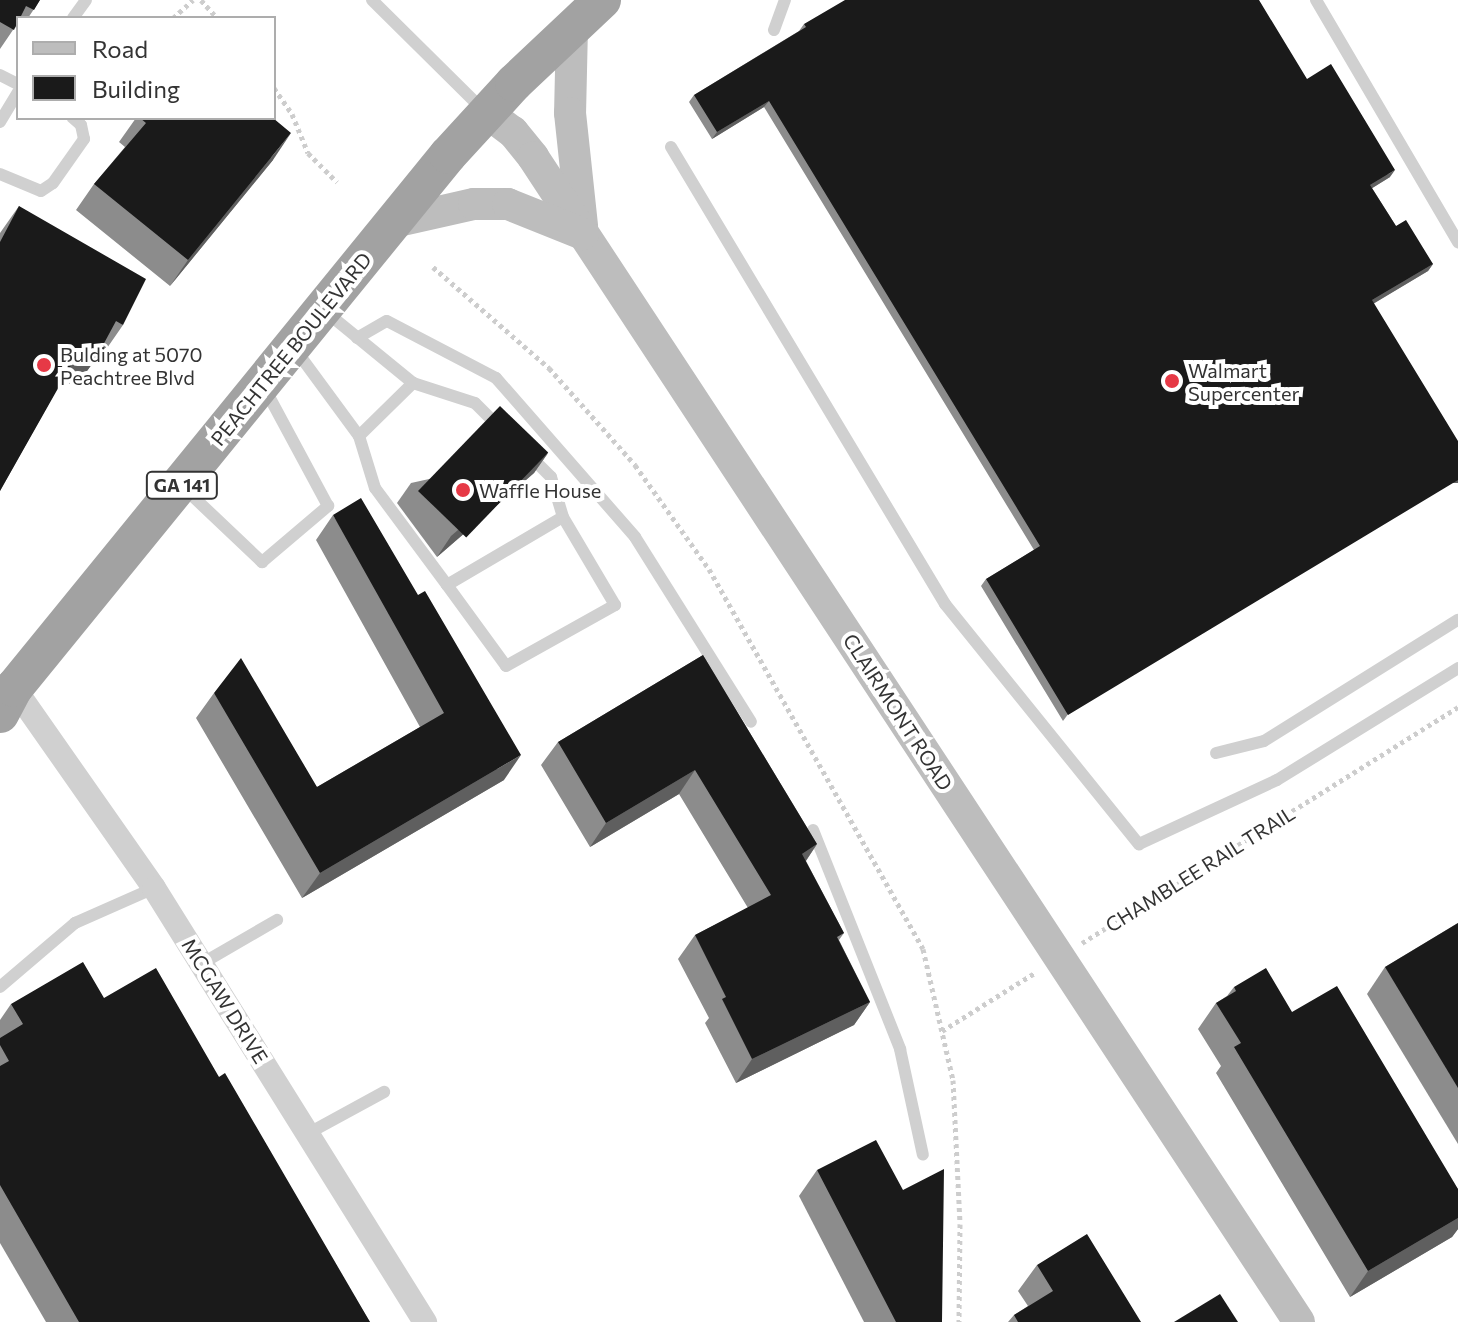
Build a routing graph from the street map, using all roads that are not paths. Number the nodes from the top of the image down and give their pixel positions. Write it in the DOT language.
graph roads {
  1 [pos="372,0"];
  2 [pos="602,0"];
  3 [pos="785,0"];
  4 [pos="1316,0"];
  5 [pos="572,27"];
  6 [pos="774,30"];
  7 [pos="16,95"];
  8 [pos="486,112"];
  9 [pos="75,120"];
  10 [pos="0,122"];
  11 [pos="671,147"];
  12 [pos="0,174"];
  13 [pos="394,222"];
  14 [pos="586,238"];
  15 [pos="1458,242"];
  16 [pos="323,309"];
  17 [pos="357,338"];
  18 [pos="293,346"];
  19 [pos="413,383"];
  20 [pos="263,384"];
  21 [pos="507,434"];
  22 [pos="359,436"];
  23 [pos="518,445"];
  24 [pos="181,486"];
  25 [pos="563,517"];
  26 [pos="447,585"];
  27 [pos="1458,620"];
  28 [pos="1458,668"];
  29 [pos="5,694"];
  30 [pos="751,722"];
  31 [pos="1216,753"];
  32 [pos="813,830"];
  33 [pos="154,888"];
  34 [pos="277,920"];
  35 [pos="201,964"];
  36 [pos="0,987"];
  37 [pos="384,1092"];
  38 [pos="307,1134"];
  39 [pos="923,1155"];
  40 [pos="425,1322"];
  41 [pos="1299,1322"];
  1 -- 8 [label="lane"];
  2 -- 5 [label="highway, PEACHTREE BOULEVARD / GA 141"];
  3 -- 6 [label="lane"];
  4 -- 15 [label="lane"];
  5 -- 8 [label="highway, PEACHTREE BOULEVARD / GA 141"];
  5 -- 14 [label="main road"];
  7 -- 10 [label="lane"];
  8 -- 13 [label="highway, PEACHTREE BOULEVARD / GA 141"];
  8 -- 14 [label="main road, CLAIRMONT ROAD"];
  9 -- 12 [label="lane"];
  11 -- 28 [label="lane"];
  13 -- 14 [label="main road"];
  13 -- 16 [label="highway, PEACHTREE BOULEVARD / GA 141"];
  14 -- 41 [label="main road, CLAIRMONT ROAD"];
  16 -- 17 [label="lane"];
  16 -- 18 [label="highway, PEACHTREE BOULEVARD / GA 141"];
  17 -- 19 [label="lane"];
  17 -- 30 [label="lane"];
  18 -- 20 [label="highway, PEACHTREE BOULEVARD / GA 141"];
  18 -- 22 [label="lane"];
  19 -- 21 [label="lane"];
  19 -- 22 [label="lane"];
  20 -- 24 [label="highway, PEACHTREE BOULEVARD / GA 141"];
  20 -- 24 [label="lane"];
  22 -- 26 [label="lane"];
  23 -- 25 [label="lane"];
  24 -- 29 [label="highway, PEACHTREE BOULEVARD / GA 141"];
  25 -- 26 [label="lane"];
  25 -- 26 [label="lane"];
  27 -- 31 [label="lane"];
  29 -- 33 [label="street, MCGAW DRIVE"];
  32 -- 39 [label="lane"];
  33 -- 35 [label="street, MCGAW DRIVE"];
  33 -- 36 [label="lane"];
  34 -- 35 [label="lane"];
  35 -- 38 [label="street, MCGAW DRIVE"];
  37 -- 38 [label="lane"];
  38 -- 40 [label="street, MCGAW DRIVE"];
}
